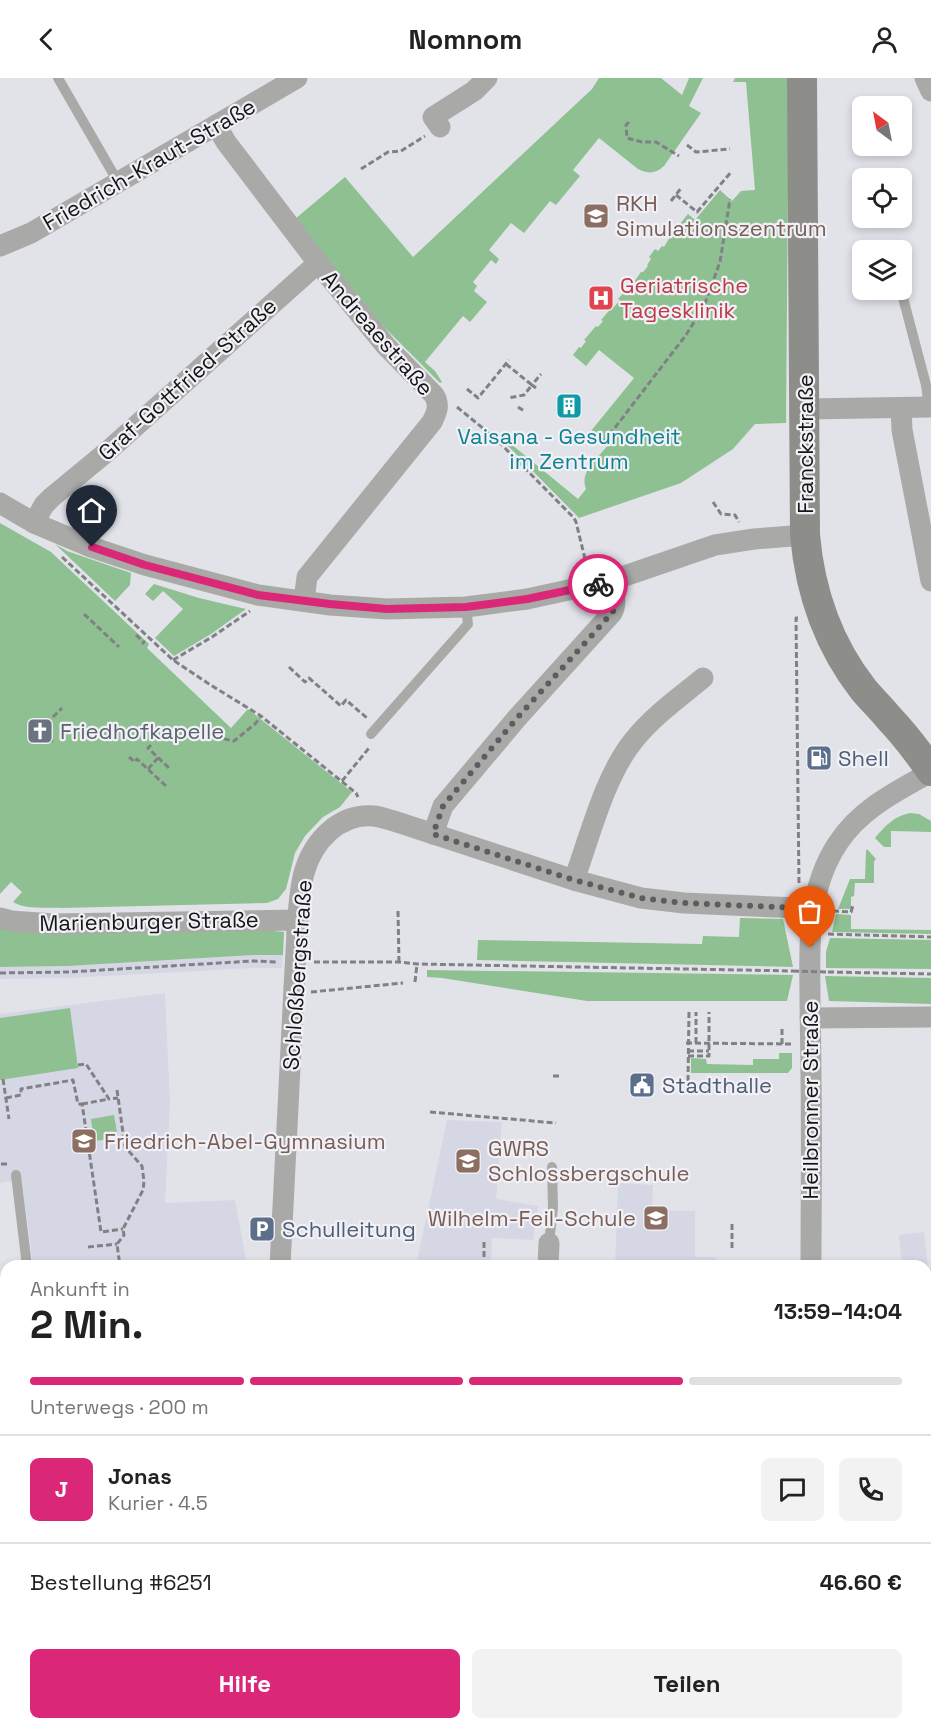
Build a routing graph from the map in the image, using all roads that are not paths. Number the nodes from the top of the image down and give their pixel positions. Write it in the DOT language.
graph roads {
  1 [pos="58,78"];
  2 [pos="487,78"];
  3 [pos="802,78"];
  4 [pos="925,78"];
  5 [pos="292,79"];
  6 [pos="931,91"];
  7 [pos="216,125"];
  8 [pos="440,127"];
  9 [pos="118,182"];
  10 [pos="0,246"];
  11 [pos="318,263"];
  12 [pos="904,300"];
  13 [pos="930,407"];
  14 [pos="901,408"];
  15 [pos="805,409"];
  16 [pos="0,503"];
  17 [pos="34,523"];
  18 [pos="805,535"];
  19 [pos="610,581"];
  20 [pos="931,581"];
  21 [pos="304,601"];
  22 [pos="466,607"];
  23 [pos="703,678"];
  24 [pos="374,730"];
  25 [pos="931,771"];
  26 [pos="433,834"];
  27 [pos="574,880"];
  28 [pos="806,908"];
  29 [pos="0,918"];
  30 [pos="298,926"];
  31 [pos="931,1017"];
  32 [pos="810,1018"];
  33 [pos="552,1167"];
  34 [pos="16,1175"];
  35 [pos="549,1243"];
  36 [pos="26,1260"];
  37 [pos="280,1260"];
  38 [pos="548,1260"];
  39 [pos="811,1260"];
  1 -- 9 [label="lane"];
  2 -- 8 [label="street"];
  3 -- 15 [label="street, Franckstraße"];
  4 -- 6 [label="street"];
  5 -- 7 [label="street, Friedrich-Kraut-Straße"];
  7 -- 9 [label="street, Friedrich-Kraut-Straße"];
  7 -- 11 [label="street, Andreaestraße"];
  9 -- 10 [label="street, Friedrich-Kraut-Straße"];
  11 -- 17 [label="street, Graf-Gottfried-Straße"];
  11 -- 21 [label="street, Andreaestraße"];
  12 -- 13 [label="lane"];
  13 -- 14 [label="street"];
  14 -- 15 [label="street"];
  14 -- 20 [label="street"];
  15 -- 18 [label="street, Franckstraße"];
  16 -- 17 [label="street"];
  17 -- 21 [label="street"];
  18 -- 19 [label="street"];
  18 -- 25 [label="street, Franckstraße"];
  19 -- 22 [label="street"];
  19 -- 26 [label="street"];
  21 -- 22 [label="street"];
  22 -- 24 [label="lane"];
  23 -- 27 [label="street"];
  25 -- 28 [label="street, Heilbronner Straße"];
  26 -- 27 [label="street, Schloßbergstraße"];
  26 -- 30 [label="street, Schloßbergstraße"];
  27 -- 28 [label="street, Schloßbergstraße"];
  28 -- 32 [label="street, Heilbronner Straße"];
  29 -- 30 [label="street, Marienburger Straße"];
  30 -- 37 [label="street, Schloßbergstraße, bridge"];
  31 -- 32 [label="street"];
  32 -- 39 [label="street, Heilbronner Straße"];
  33 -- 35 [label="lane"];
  34 -- 36 [label="lane"];
  35 -- 38 [label="street"];
}
